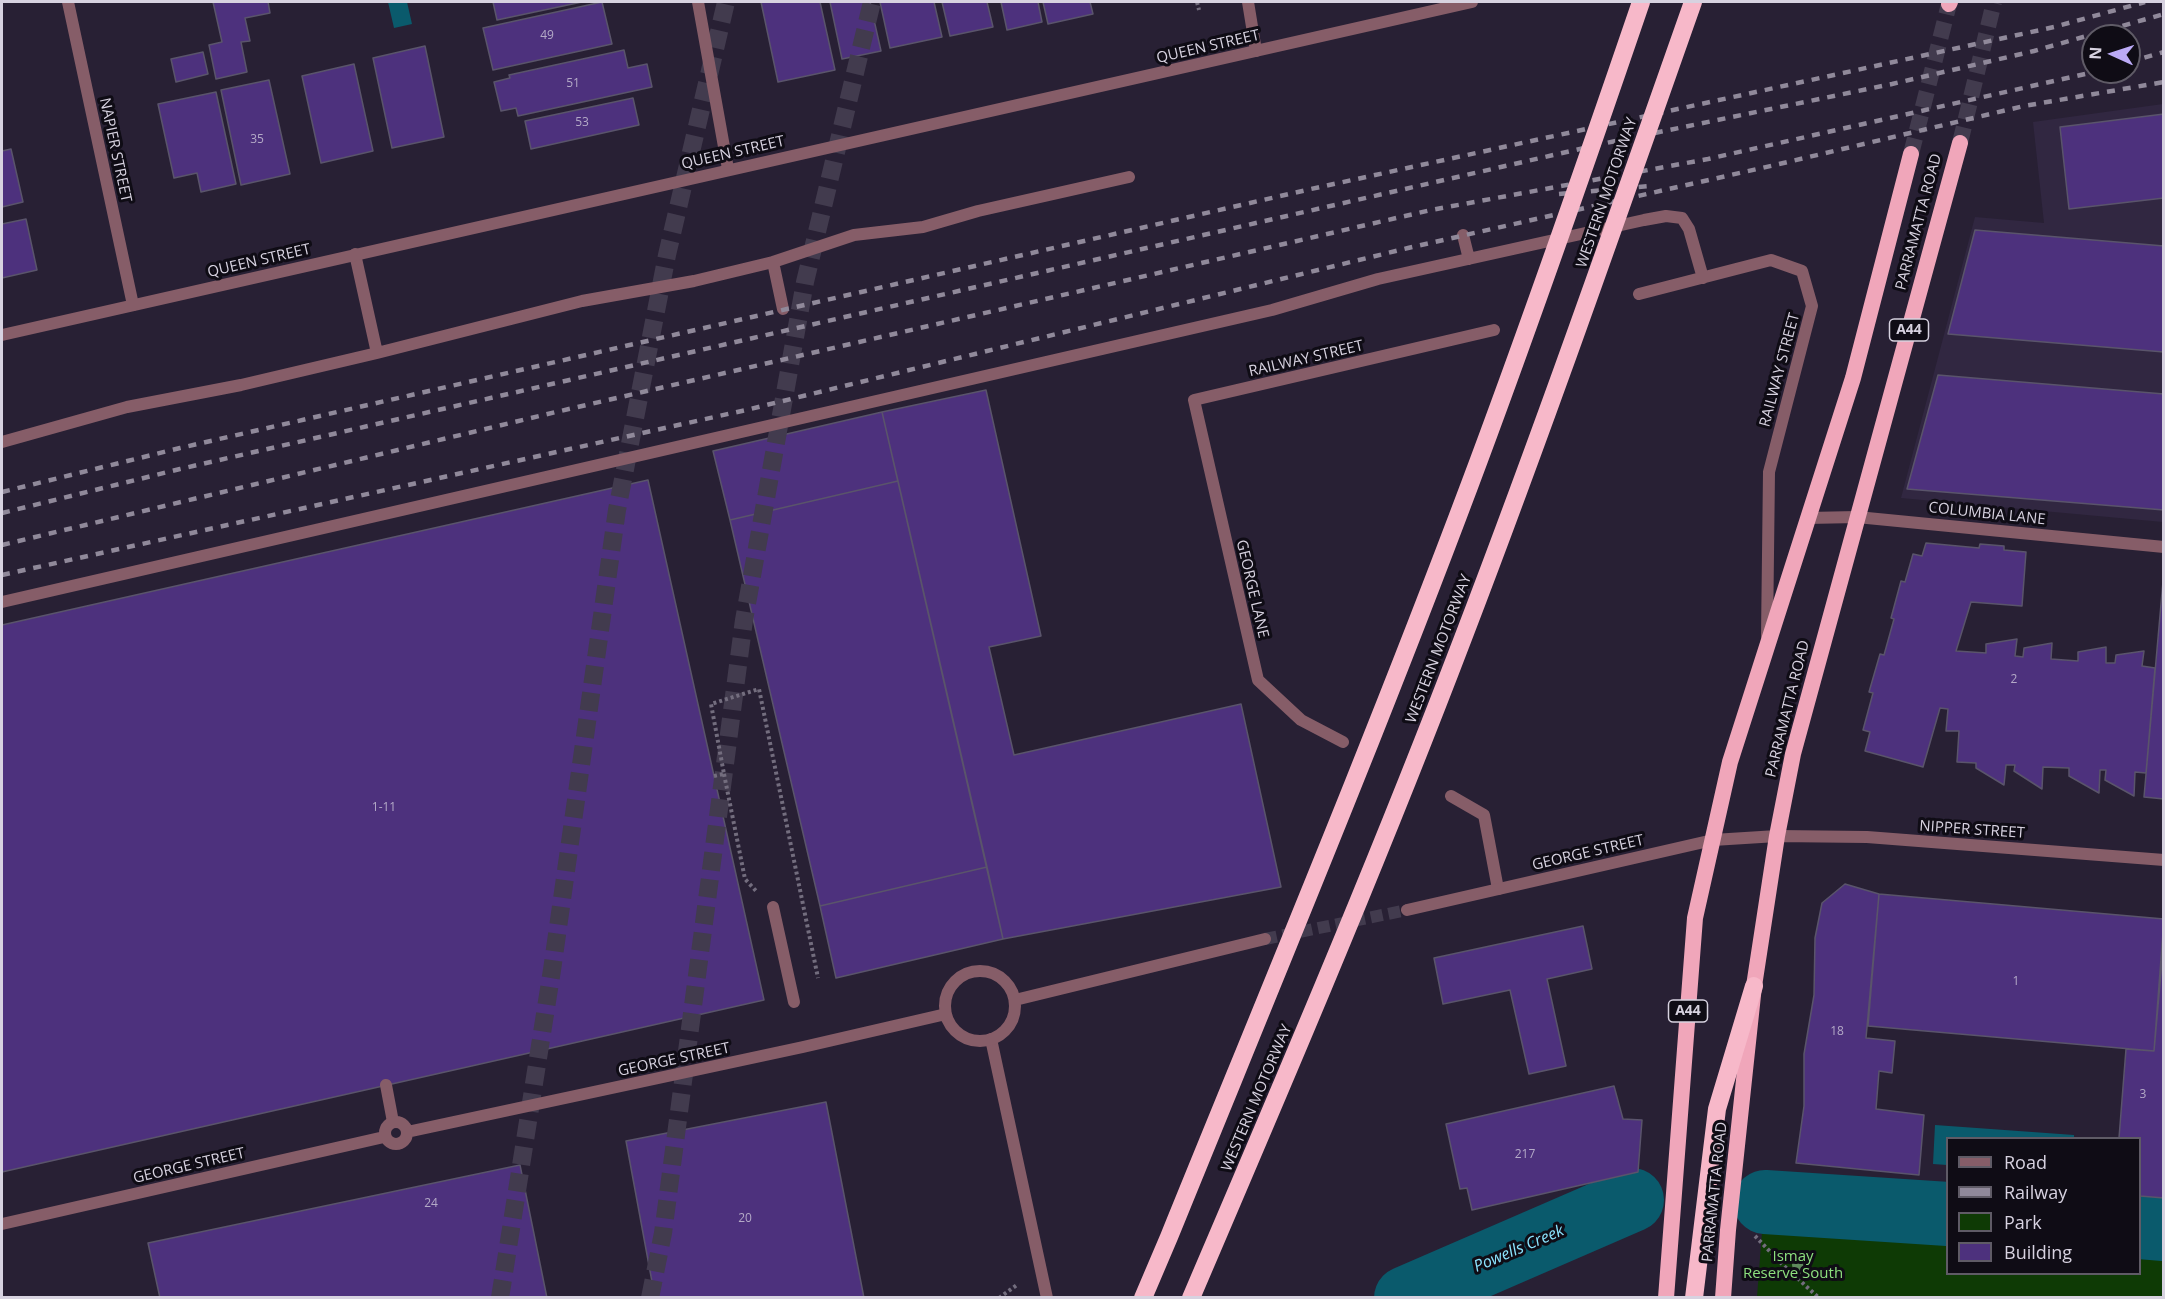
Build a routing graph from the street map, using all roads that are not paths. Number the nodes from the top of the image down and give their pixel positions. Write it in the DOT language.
graph roads {
  1 [pos="68,2"];
  2 [pos="698,2"];
  3 [pos="1248,2"];
  4 [pos="1472,2"];
  5 [pos="1641,2"];
  6 [pos="1693,2"];
  7 [pos="1256,51"];
  8 [pos="1960,144"];
  9 [pos="1911,153"];
  10 [pos="728,169"];
  11 [pos="1130,177"];
  12 [pos="1463,235"];
  13 [pos="355,254"];
  14 [pos="1468,259"];
  15 [pos="773,262"];
  16 [pos="1703,278"];
  17 [pos="1639,294"];
  18 [pos="133,305"];
  19 [pos="783,309"];
  20 [pos="1494,330"];
  21 [pos="2,335"];
  22 [pos="377,353"];
  23 [pos="1194,400"];
  24 [pos="2,442"];
  25 [pos="1857,517"];
  26 [pos="1807,518"];
  27 [pos="2163,547"];
  28 [pos="2,602"];
  29 [pos="1767,646"];
  30 [pos="1343,742"];
  31 [pos="1451,796"];
  32 [pos="1777,836"];
  33 [pos="1713,840"];
  34 [pos="2163,860"];
  35 [pos="1498,889"];
  36 [pos="773,907"];
  37 [pos="1407,910"];
  38 [pos="1264,939"];
  39 [pos="1754,986"];
  40 [pos="1015,1000"];
  41 [pos="794,1002"];
  42 [pos="946,1014"];
  43 [pos="991,1040"];
  44 [pos="386,1085"];
  45 [pos="393,1122"];
  46 [pos="407,1132"];
  47 [pos="384,1137"];
  48 [pos="2,1224"];
  49 [pos="1047,1298"];
  50 [pos="1143,1298"];
  51 [pos="1191,1298"];
  52 [pos="1666,1298"];
  53 [pos="1694,1298"];
  54 [pos="1723,1298"];
  1 -- 18 [label="street, NAPIER STREET"];
  2 -- 10 [label="street"];
  3 -- 7 [label="street"];
  4 -- 7 [label="street, QUEEN STREET"];
  5 -- 50 [label="highway, WESTERN MOTORWAY, bridge"];
  6 -- 51 [label="highway, WESTERN MOTORWAY, bridge"];
  7 -- 10 [label="street, QUEEN STREET"];
  8 -- 25 [label="highway, PARRAMATTA ROAD / A44"];
  9 -- 26 [label="highway, PARRAMATTA ROAD / A44"];
  10 -- 13 [label="street, QUEEN STREET"];
  11 -- 15 [label="street"];
  12 -- 14 [label="street"];
  13 -- 18 [label="street, QUEEN STREET"];
  13 -- 22 [label="street"];
  14 -- 16 [label="street"];
  14 -- 28 [label="street"];
  15 -- 19 [label="street"];
  15 -- 22 [label="street"];
  16 -- 17 [label="street, RAILWAY STREET"];
  16 -- 29 [label="street, RAILWAY STREET"];
  18 -- 21 [label="street, QUEEN STREET"];
  20 -- 23 [label="street, RAILWAY STREET"];
  22 -- 24 [label="street"];
  23 -- 30 [label="street, GEORGE LANE"];
  25 -- 26 [label="street, COLUMBIA LANE"];
  25 -- 27 [label="street, COLUMBIA LANE"];
  25 -- 32 [label="highway, PARRAMATTA ROAD / A44"];
  26 -- 29 [label="highway, PARRAMATTA ROAD / A44"];
  29 -- 33 [label="highway, PARRAMATTA ROAD / A44"];
  31 -- 35 [label="street"];
  32 -- 33 [label="street, GEORGE STREET"];
  32 -- 34 [label="street, NIPPER STREET"];
  32 -- 39 [label="highway, PARRAMATTA ROAD / A44"];
  33 -- 35 [label="street, GEORGE STREET"];
  33 -- 52 [label="highway, PARRAMATTA ROAD / A44"];
  35 -- 37 [label="street, GEORGE STREET"];
  36 -- 41 [label="street"];
  38 -- 40 [label="street"];
  39 -- 53 [label="highway"];
  39 -- 54 [label="highway, PARRAMATTA ROAD / A44"];
  40 -- 42 [label="street"];
  40 -- 43 [label="street"];
  42 -- 43 [label="street"];
  42 -- 46 [label="street, GEORGE STREET"];
  43 -- 49 [label="street"];
  44 -- 45 [label="street"];
  45 -- 46 [label="street"];
  45 -- 47 [label="street"];
  46 -- 47 [label="street"];
  47 -- 48 [label="street, GEORGE STREET"];
}
